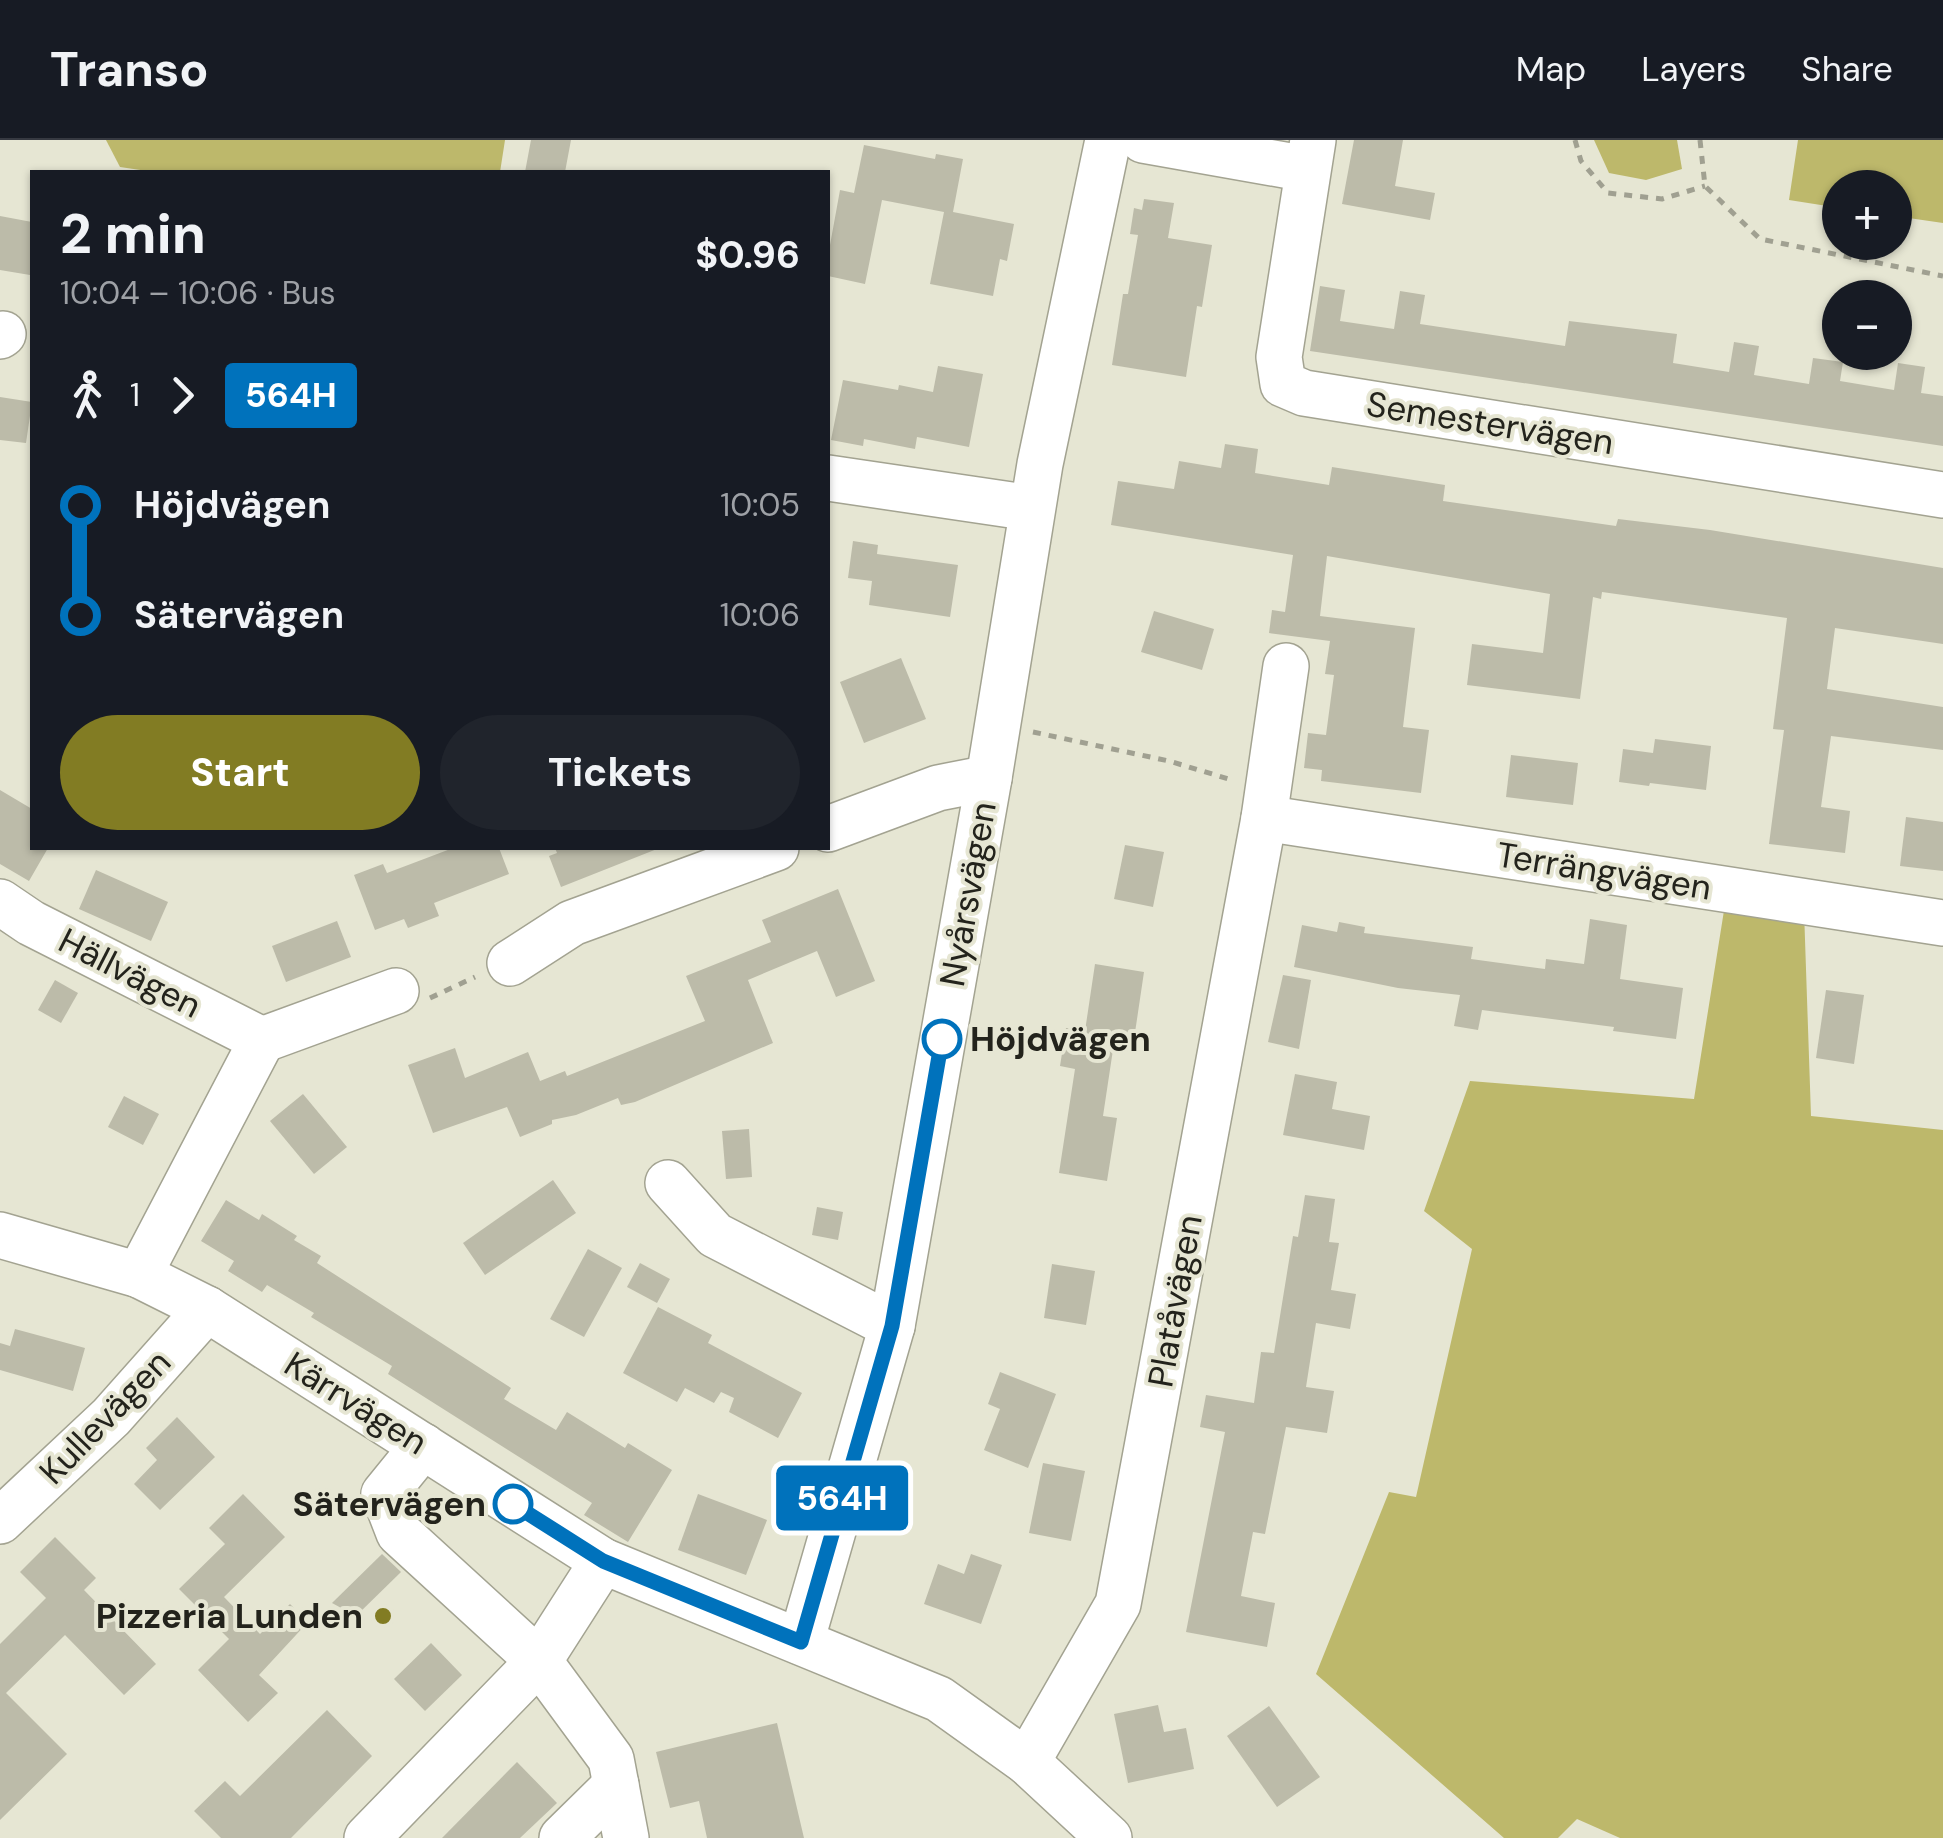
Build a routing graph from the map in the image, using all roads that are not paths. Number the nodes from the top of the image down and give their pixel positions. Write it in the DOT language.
graph roads {
  1 [pos="1108,140"];
  2 [pos="1143,140"];
  3 [pos="1310,154"];
  4 [pos="830,478"];
  5 [pos="1943,495"];
  6 [pos="1032,508"];
  7 [pos="1286,666"];
  8 [pos="989,778"];
  9 [pos="1266,804"];
  10 [pos="830,827"];
  11 [pos="771,850"];
  12 [pos="0,902"];
  13 [pos="1943,923"];
  14 [pos="510,963"];
  15 [pos="396,992"];
  16 [pos="262,1040"];
  17 [pos="668,1182"];
  18 [pos="0,1235"];
  19 [pos="139,1275"];
  20 [pos="207,1309"];
  21 [pos="892,1326"];
  22 [pos="423,1446"];
  23 [pos="0,1522"];
  24 [pos="603,1561"];
  25 [pos="801,1642"];
  26 [pos="539,1661"];
  27 [pos="1027,1762"];
  28 [pos="616,1785"];
  29 [pos="368,1838"];
  30 [pos="562,1838"];
  31 [pos="626,1838"];
  32 [pos="1109,1838"];
  1 -- 6 [label="street, Nyårsvägen"];
  2 -- 3 [label="street"];
  3 -- 5 [label="street, Semestervägen"];
  4 -- 6 [label="street"];
  6 -- 8 [label="street, Nyårsvägen"];
  7 -- 9 [label="street, Platåvägen"];
  8 -- 10 [label="street"];
  8 -- 21 [label="street, Nyårsvägen"];
  9 -- 13 [label="street, Terrängvägen"];
  9 -- 27 [label="street, Platåvägen"];
  11 -- 14 [label="street"];
  12 -- 16 [label="street, Hällvägen"];
  15 -- 16 [label="street"];
  16 -- 19 [label="street"];
  17 -- 21 [label="street"];
  18 -- 19 [label="street, Kärrvägen"];
  19 -- 20 [label="street, Kärrvägen"];
  20 -- 22 [label="street, Kärrvägen"];
  20 -- 23 [label="street, Kullevägen"];
  21 -- 25 [label="street, Nyårsvägen"];
  22 -- 24 [label="street, Kärrvägen"];
  22 -- 26 [label="street"];
  24 -- 25 [label="street, Kärrvägen"];
  24 -- 26 [label="street"];
  25 -- 27 [label="street, Kärrvägen"];
  26 -- 28 [label="street"];
  26 -- 29 [label="street"];
  27 -- 32 [label="street, Kärrvägen"];
  28 -- 30 [label="street"];
  28 -- 31 [label="street"];
}
